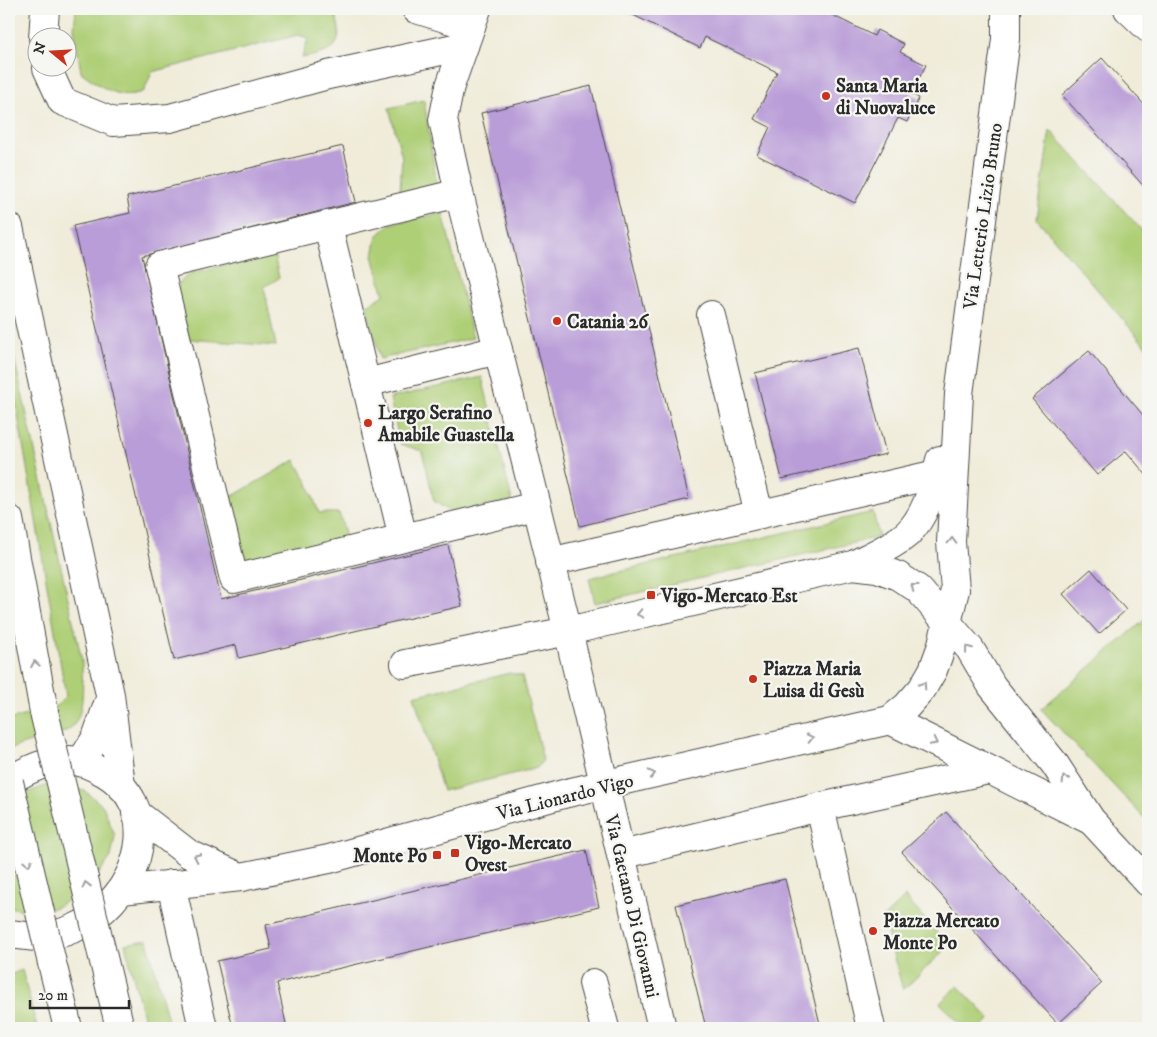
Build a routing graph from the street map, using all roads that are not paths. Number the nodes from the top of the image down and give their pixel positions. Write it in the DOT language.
graph roads {
  1 [pos="46,9"];
  2 [pos="416,9"];
  3 [pos="1006,9"];
  4 [pos="1016,9"];
  5 [pos="1128,9"];
  6 [pos="1146,9"];
  7 [pos="1148,13"];
  8 [pos="471,27"];
  9 [pos="44,28"];
  10 [pos="1148,28"];
  11 [pos="1006,38"];
  12 [pos="51,78"];
  13 [pos="459,194"];
  14 [pos="328,226"];
  15 [pos="9,227"];
  16 [pos="711,315"];
  17 [pos="498,350"];
  18 [pos="366,383"];
  19 [pos="959,394"];
  20 [pos="937,474"];
  21 [pos="536,506"];
  22 [pos="759,514"];
  23 [pos="9,519"];
  24 [pos="403,538"];
  25 [pos="550,562"];
  26 [pos="853,565"];
  27 [pos="946,623"];
  28 [pos="568,631"];
  29 [pos="405,664"];
  30 [pos="110,695"];
  31 [pos="890,720"];
  32 [pos="81,762"];
  33 [pos="988,770"];
  34 [pos="9,781"];
  35 [pos="604,784"];
  36 [pos="121,786"];
  37 [pos="820,807"];
  38 [pos="136,813"];
  39 [pos="1091,820"];
  40 [pos="621,856"];
  41 [pos="241,877"];
  42 [pos="1148,882"];
  43 [pos="171,884"];
  44 [pos="122,890"];
  45 [pos="9,934"];
  46 [pos="38,937"];
  47 [pos="9,953"];
  48 [pos="593,982"];
  49 [pos="68,1028"];
  50 [pos="120,1028"];
  51 [pos="203,1028"];
  52 [pos="605,1028"];
  53 [pos="662,1028"];
  54 [pos="871,1028"];
  1 -- 9 [label="street"];
  2 -- 8 [label="street"];
  3 -- 11 [label="street"];
  4 -- 11 [label="street"];
  5 -- 10 [label="street"];
  6 -- 7 [label="street"];
  8 -- 12 [label="street"];
  8 -- 13 [label="street, Via Gaetano Di Giovanni"];
  11 -- 19 [label="street, Via Letterio Lizio Bruno"];
  13 -- 14 [label="street"];
  13 -- 17 [label="street, Via Gaetano Di Giovanni"];
  14 -- 18 [label="street"];
  14 -- 24 [label="street"];
  15 -- 30 [label="street"];
  16 -- 22 [label="street"];
  17 -- 18 [label="street"];
  17 -- 21 [label="street, Via Gaetano Di Giovanni"];
  18 -- 24 [label="street"];
  19 -- 20 [label="street"];
  27 -- 19 [label="street, one-way"];
  20 -- 22 [label="street"];
  20 -- 26 [label="street"];
  21 -- 24 [label="street"];
  21 -- 25 [label="street, Via Gaetano Di Giovanni"];
  22 -- 25 [label="street"];
  50 -- 23 [label="street, one-way, bridge"];
  25 -- 28 [label="street, Via Gaetano Di Giovanni"];
  27 -- 26 [label="street, one-way"];
  26 -- 28 [label="street, one-way"];
  31 -- 27 [label="street, one-way"];
  39 -- 27 [label="street, one-way"];
  28 -- 29 [label="street"];
  28 -- 35 [label="street, Via Gaetano Di Giovanni"];
  30 -- 32 [label="street"];
  30 -- 36 [label="street"];
  31 -- 33 [label="street, one-way"];
  35 -- 31 [label="street, Via Lionardo Vigo, one-way"];
  32 -- 34 [label="street"];
  32 -- 36 [label="street"];
  33 -- 37 [label="street"];
  33 -- 39 [label="street"];
  34 -- 49 [label="street, one-way, bridge"];
  35 -- 40 [label="street, Via Gaetano Di Giovanni"];
  35 -- 41 [label="street, Via Lionardo Vigo"];
  36 -- 38 [label="street"];
  37 -- 40 [label="street"];
  37 -- 54 [label="street"];
  41 -- 38 [label="street, one-way"];
  38 -- 44 [label="street"];
  39 -- 42 [label="street"];
  40 -- 53 [label="street, Via Gaetano Di Giovanni"];
  41 -- 43 [label="street, Via Lionardo Vigo"];
  43 -- 44 [label="street, Via Lionardo Vigo"];
  43 -- 51 [label="street"];
  44 -- 46 [label="street"];
  45 -- 46 [label="street"];
  46 -- 47 [label="street"];
  48 -- 52 [label="street"];
}
